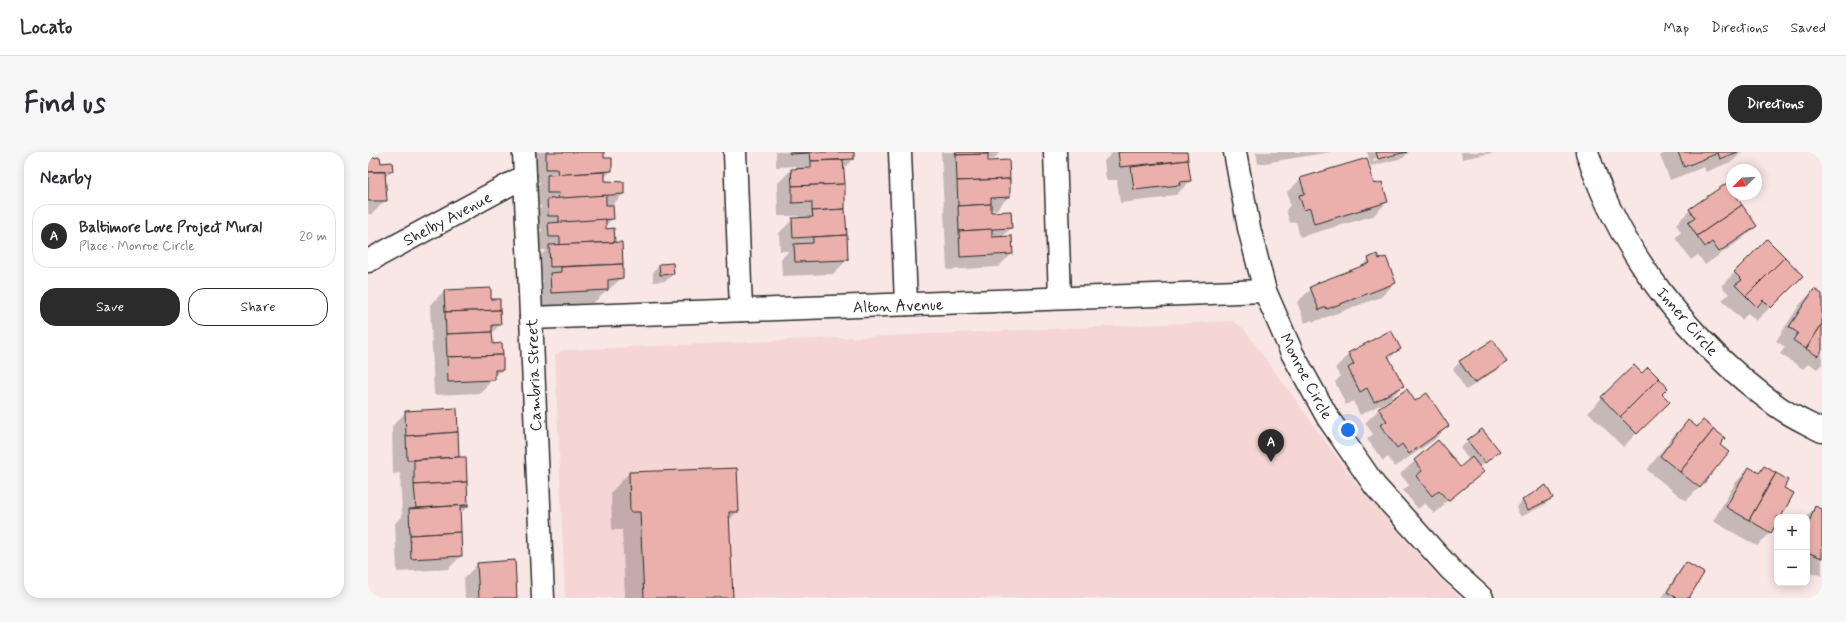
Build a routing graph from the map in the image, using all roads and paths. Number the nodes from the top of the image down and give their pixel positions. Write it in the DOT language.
graph roads {
  1 [pos="524,152"];
  2 [pos="735,152"];
  3 [pos="900,152"];
  4 [pos="1055,152"];
  5 [pos="1235,152"];
  6 [pos="1587,152"];
  7 [pos="525,176"];
  8 [pos="368,261"];
  9 [pos="1265,290"];
  10 [pos="1060,298"];
  11 [pos="906,304"];
  12 [pos="741,310"];
  13 [pos="531,318"];
  14 [pos="1822,431"];
  15 [pos="543,598"];
  16 [pos="1482,598"];
  1 -- 7 [label="street, Cambria Street"];
  2 -- 12 [label="street"];
  3 -- 11 [label="street"];
  4 -- 10 [label="street"];
  5 -- 9 [label="street, Monroe Circle"];
  6 -- 14 [label="street, Inner Circle"];
  7 -- 8 [label="street, Shelby Avenue"];
  7 -- 13 [label="street, Cambria Street"];
  9 -- 10 [label="street, Alton Avenue"];
  9 -- 16 [label="street, Monroe Circle"];
  10 -- 11 [label="street, Alton Avenue"];
  11 -- 12 [label="street, Alton Avenue"];
  12 -- 13 [label="street, Alton Avenue"];
  13 -- 15 [label="street, Cambria Street"];
}
